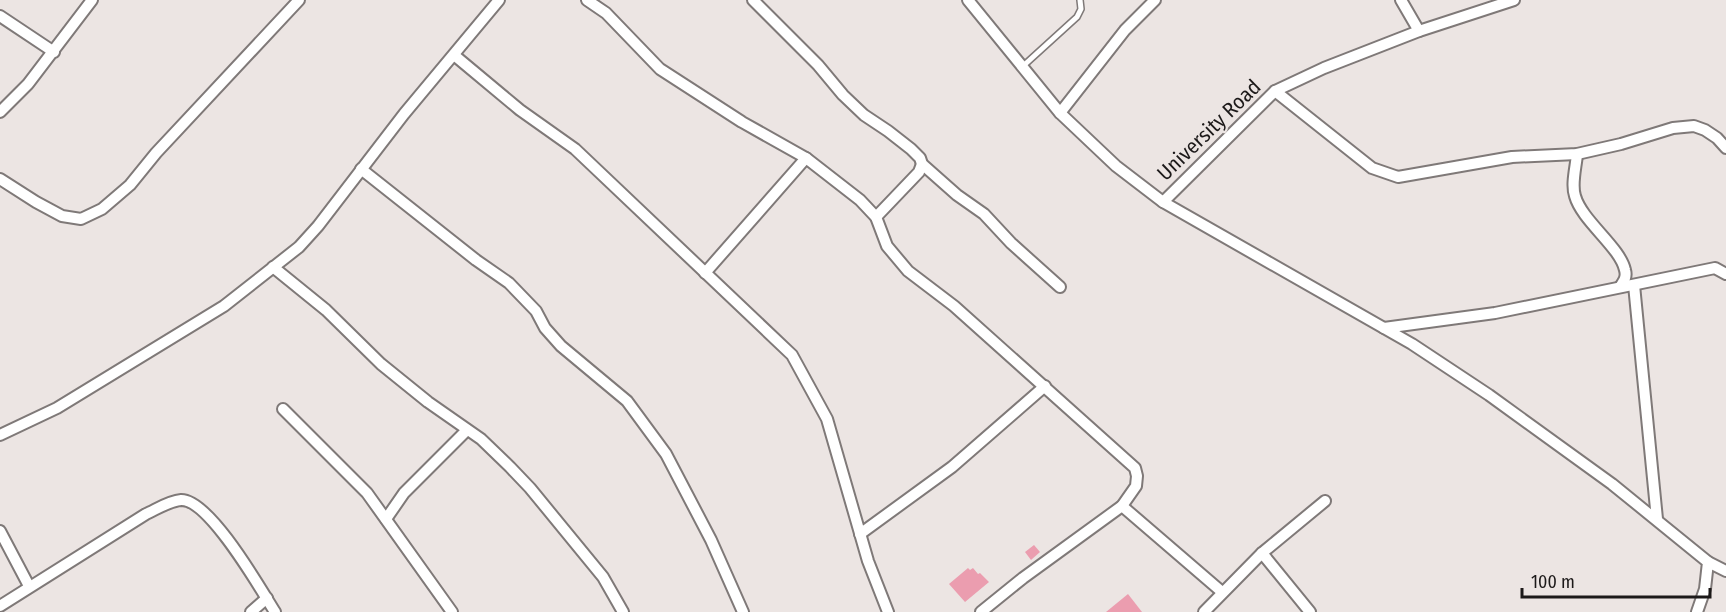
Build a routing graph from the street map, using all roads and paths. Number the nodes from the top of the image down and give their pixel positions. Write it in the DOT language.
graph roads {
  1 [pos="92,0"];
  2 [pos="299,0"];
  3 [pos="499,0"];
  4 [pos="587,0"];
  5 [pos="753,0"];
  6 [pos="968,0"];
  7 [pos="1080,0"];
  8 [pos="1155,0"];
  9 [pos="1401,0"];
  10 [pos="1514,0"];
  11 [pos="0,16"];
  12 [pos="1419,31"];
  13 [pos="54,52"];
  14 [pos="454,55"];
  15 [pos="1022,67"];
  16 [pos="1275,91"];
  17 [pos="0,112"];
  18 [pos="1060,113"];
  19 [pos="1726,148"];
  20 [pos="1577,154"];
  21 [pos="806,158"];
  22 [pos="922,165"];
  23 [pos="361,169"];
  24 [pos="0,179"];
  25 [pos="1163,202"];
  26 [pos="876,217"];
  27 [pos="273,267"];
  28 [pos="705,273"];
  29 [pos="1726,274"];
  30 [pos="1634,285"];
  31 [pos="1060,287"];
  32 [pos="1620,287"];
  33 [pos="1384,328"];
  34 [pos="1045,386"];
  35 [pos="283,409"];
  36 [pos="467,430"];
  37 [pos="0,435"];
  38 [pos="1325,501"];
  39 [pos="1122,506"];
  40 [pos="386,519"];
  41 [pos="1657,519"];
  42 [pos="0,531"];
  43 [pos="860,534"];
  44 [pos="1262,553"];
  45 [pos="1708,562"];
  46 [pos="1726,571"];
  47 [pos="29,586"];
  48 [pos="1222,592"];
  49 [pos="267,598"];
  50 [pos="0,606"];
  51 [pos="251,612"];
  52 [pos="275,612"];
  53 [pos="452,612"];
  54 [pos="623,612"];
  55 [pos="743,612"];
  56 [pos="888,612"];
  57 [pos="981,612"];
  58 [pos="1204,612"];
  59 [pos="1310,612"];
  60 [pos="1697,612"];
  1 -- 13 [label="street"];
  2 -- 24 [label="street"];
  3 -- 14 [label="street"];
  4 -- 21 [label="street"];
  5 -- 22 [label="street"];
  6 -- 15 [label="street, University Road"];
  7 -- 15 [label="lane"];
  8 -- 18 [label="street"];
  9 -- 12 [label="street"];
  10 -- 12 [label="street, University Road"];
  11 -- 13 [label="street"];
  12 -- 16 [label="street, University Road"];
  13 -- 17 [label="street"];
  14 -- 23 [label="street"];
  14 -- 28 [label="street"];
  15 -- 18 [label="street, University Road"];
  16 -- 20 [label="street"];
  16 -- 25 [label="street, University Road"];
  18 -- 25 [label="street, University Road"];
  19 -- 20 [label="street"];
  20 -- 32 [label="street"];
  21 -- 26 [label="street"];
  21 -- 28 [label="street"];
  22 -- 26 [label="street"];
  22 -- 31 [label="street"];
  23 -- 27 [label="street"];
  23 -- 55 [label="street"];
  25 -- 33 [label="street"];
  26 -- 34 [label="street"];
  27 -- 36 [label="street"];
  27 -- 37 [label="street"];
  28 -- 43 [label="street"];
  29 -- 30 [label="street"];
  30 -- 32 [label="street"];
  30 -- 41 [label="street"];
  32 -- 33 [label="street"];
  33 -- 41 [label="street"];
  34 -- 39 [label="street"];
  34 -- 43 [label="street"];
  35 -- 40 [label="street"];
  36 -- 40 [label="street"];
  36 -- 54 [label="street"];
  38 -- 44 [label="street"];
  39 -- 48 [label="street"];
  39 -- 57 [label="street"];
  40 -- 53 [label="street"];
  41 -- 45 [label="street"];
  42 -- 47 [label="street"];
  43 -- 56 [label="street"];
  44 -- 48 [label="street"];
  44 -- 59 [label="street"];
  45 -- 46 [label="street"];
  45 -- 60 [label="street"];
  47 -- 49 [label="street"];
  47 -- 50 [label="street"];
  48 -- 58 [label="street"];
  49 -- 51 [label="street"];
  49 -- 52 [label="street"];
}
